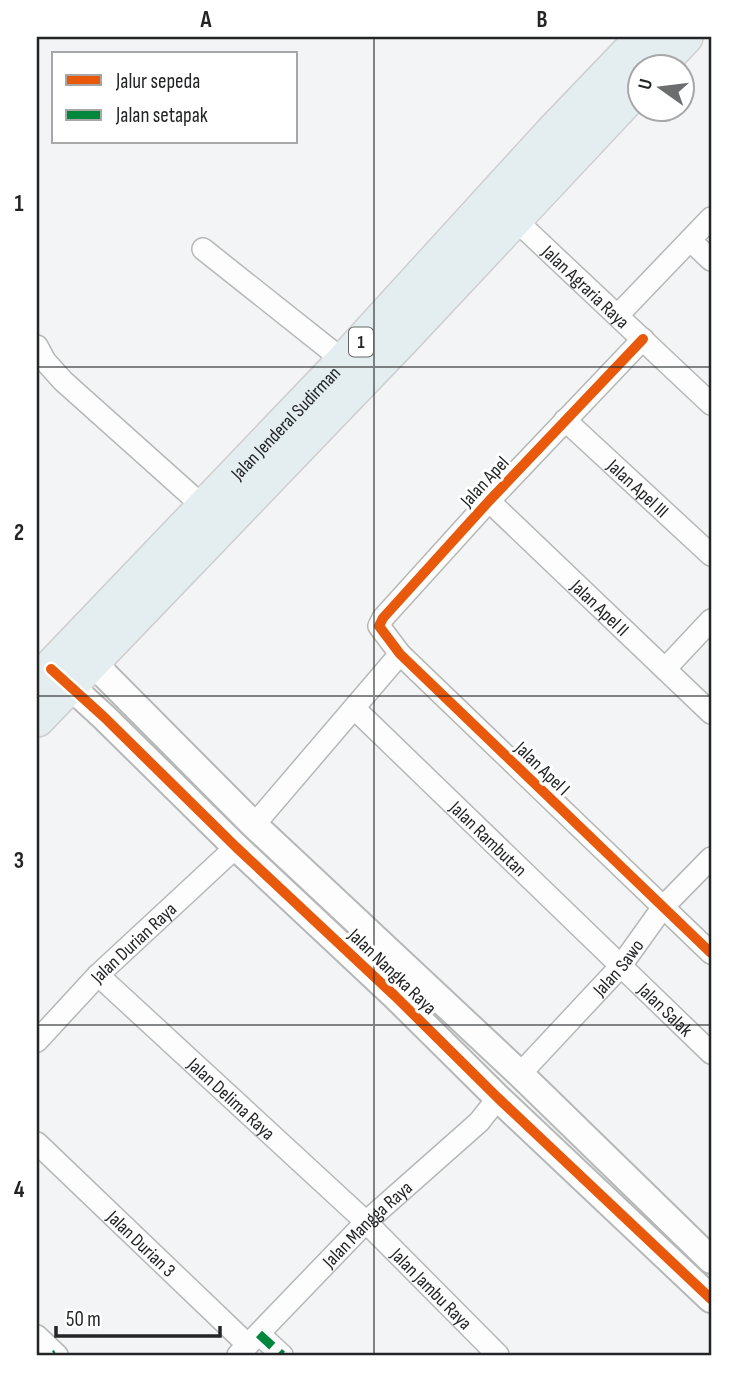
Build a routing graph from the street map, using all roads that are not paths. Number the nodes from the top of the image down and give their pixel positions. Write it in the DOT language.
graph roads {
  1 [pos="644,37"];
  2 [pos="685,37"];
  3 [pos="671,52"];
  4 [pos="626,97"];
  5 [pos="503,207"];
  6 [pos="711,218"];
  7 [pos="690,240"];
  8 [pos="203,249"];
  9 [pos="711,260"];
  10 [pos="618,315"];
  11 [pos="643,339"];
  12 [pos="37,346"];
  13 [pos="344,361"];
  14 [pos="711,404"];
  15 [pos="565,420"];
  16 [pos="489,501"];
  17 [pos="205,508"];
  18 [pos="711,555"];
  19 [pos="711,620"];
  20 [pos="400,654"];
  21 [pos="64,668"];
  22 [pos="665,669"];
  23 [pos="355,709"];
  24 [pos="711,713"];
  25 [pos="37,719"];
  26 [pos="254,825"];
  27 [pos="236,847"];
  28 [pos="711,858"];
  29 [pos="663,907"];
  30 [pos="355,919"];
  31 [pos="336,940"];
  32 [pos="711,953"];
  33 [pos="620,967"];
  34 [pos="98,975"];
  35 [pos="415,976"];
  36 [pos="396,996"];
  37 [pos="37,1041"];
  38 [pos="711,1053"];
  39 [pos="520,1074"];
  40 [pos="498,1098"];
  41 [pos="37,1143"];
  42 [pos="366,1222"];
  43 [pos="711,1260"];
  44 [pos="708,1289"];
  45 [pos="37,1336"];
  46 [pos="248,1345"];
  47 [pos="56,1355"];
  48 [pos="282,1355"];
  49 [pos="498,1355"];
  1 -- 5 [label="highway, Jalan Jenderal Sudirman / 1"];
  2 -- 3 [label="highway"];
  4 -- 5 [label="highway, Jalan Jenderal Sudirman / 1"];
  5 -- 10 [label="street, Jalan Agraria Raya"];
  5 -- 13 [label="highway, Jalan Jenderal Sudirman / 1"];
  5 -- 21 [label="highway, Jalan Jenderal Sudirman / 1"];
  6 -- 7 [label="street"];
  7 -- 9 [label="street"];
  7 -- 10 [label="street"];
  8 -- 13 [label="street"];
  10 -- 11 [label="street, Jalan Agraria Raya"];
  11 -- 14 [label="street, Jalan Agraria Raya"];
  11 -- 15 [label="street, Jalan Apel"];
  12 -- 17 [label="street"];
  13 -- 17 [label="highway, Jalan Jenderal Sudirman / 1"];
  15 -- 16 [label="street, Jalan Apel"];
  15 -- 18 [label="street, Jalan Apel III"];
  16 -- 20 [label="street, Jalan Apel"];
  16 -- 22 [label="street, Jalan Apel II"];
  17 -- 21 [label="highway, Jalan Jenderal Sudirman / 1"];
  19 -- 22 [label="street"];
  20 -- 23 [label="street"];
  20 -- 29 [label="street, Jalan Apel I"];
  21 -- 25 [label="highway, Jalan Jenderal Sudirman / 1"];
  21 -- 26 [label="street, Jalan Nangka Raya"];
  21 -- 27 [label="street, Jalan Nangka Raya"];
  22 -- 24 [label="street, Jalan Apel II"];
  23 -- 26 [label="street"];
  23 -- 33 [label="street, Jalan Rambutan"];
  26 -- 30 [label="street, Jalan Nangka Raya"];
  27 -- 31 [label="street, Jalan Nangka Raya"];
  27 -- 34 [label="street, Jalan Durian Raya"];
  28 -- 29 [label="street, Jalan Sawo"];
  29 -- 32 [label="street, Jalan Apel I"];
  29 -- 33 [label="street, Jalan Sawo"];
  30 -- 31 [label="street"];
  30 -- 35 [label="street, Jalan Nangka Raya"];
  31 -- 36 [label="street, Jalan Nangka Raya"];
  33 -- 38 [label="street, Jalan Salak"];
  33 -- 39 [label="street, Jalan Sawo"];
  34 -- 37 [label="street, Jalan Durian Raya"];
  34 -- 42 [label="street, Jalan Delima Raya"];
  35 -- 36 [label="street"];
  35 -- 39 [label="street, Jalan Nangka Raya"];
  36 -- 40 [label="street, Jalan Nangka Raya"];
  39 -- 43 [label="street, Jalan Nangka Raya"];
  40 -- 42 [label="street, Jalan Mangga Raya"];
  40 -- 44 [label="street, Jalan Nangka Raya"];
  41 -- 46 [label="street, Jalan Durian 3"];
  42 -- 46 [label="street, Jalan Mangga Raya"];
  42 -- 49 [label="street, Jalan Jambu Raya"];
  45 -- 47 [label="street"];
  46 -- 48 [label="street, Jalan Durian 3"];
}
